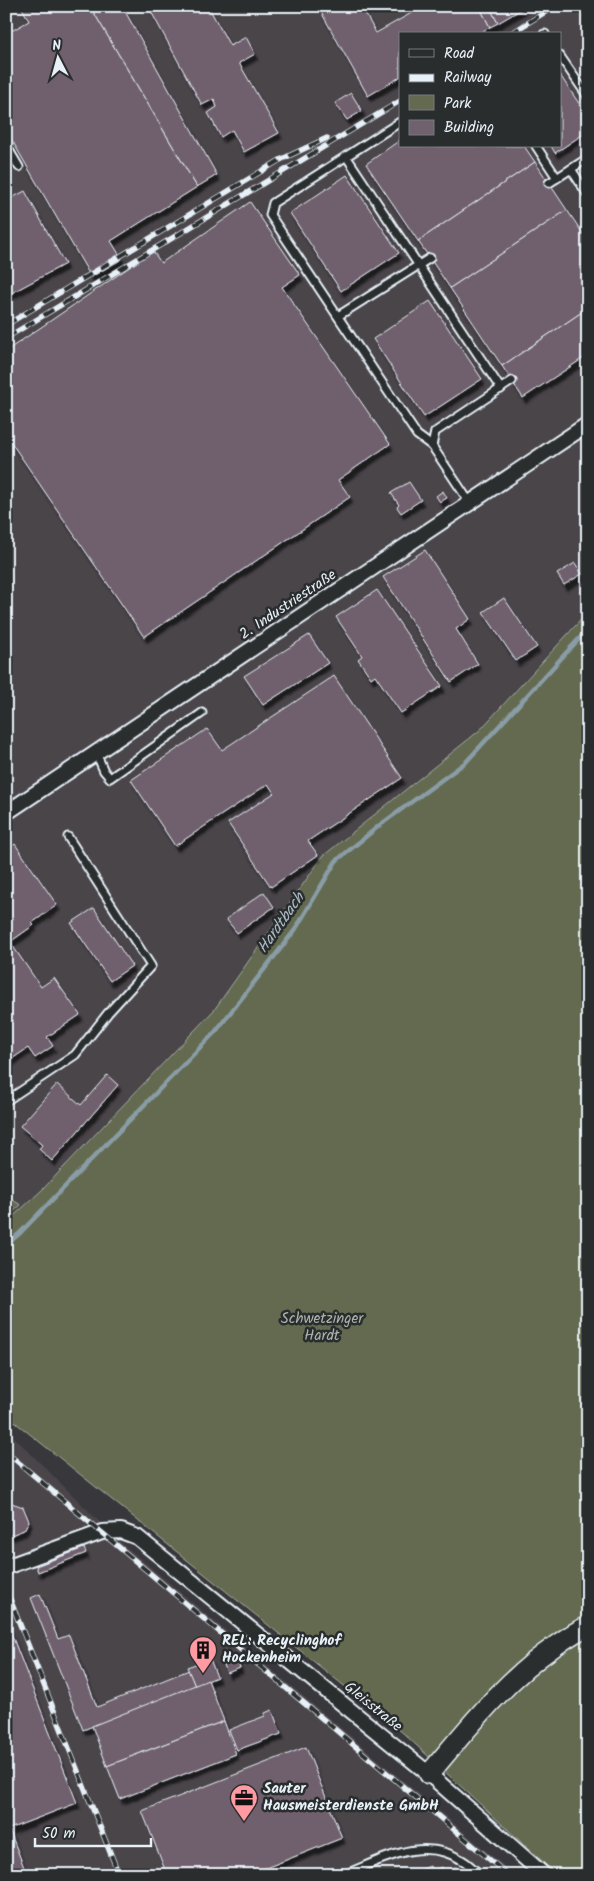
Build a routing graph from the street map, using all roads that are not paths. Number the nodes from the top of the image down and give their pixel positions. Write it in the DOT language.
graph roads {
  1 [pos="562,59"];
  2 [pos="588,96"];
  3 [pos="399,123"];
  4 [pos="6,145"];
  5 [pos="537,148"];
  6 [pos="346,156"];
  7 [pos="588,158"];
  8 [pos="19,167"];
  9 [pos="571,169"];
  10 [pos="557,178"];
  11 [pos="549,183"];
  12 [pos="588,195"];
  13 [pos="430,258"];
  14 [pos="418,265"];
  15 [pos="338,316"];
  16 [pos="512,381"];
  17 [pos="501,389"];
  18 [pos="588,424"];
  19 [pos="432,446"];
  20 [pos="470,503"];
  21 [pos="202,713"];
  22 [pos="96,753"];
  23 [pos="6,813"];
  24 [pos="68,837"];
  25 [pos="6,1101"];
  26 [pos="6,1567"];
  27 [pos="588,1626"];
  28 [pos="429,1774"];
  29 [pos="344,1875"];
  30 [pos="480,1875"];
  31 [pos="544,1875"];
  1 -- 2 [label="lane"];
  3 -- 6 [label="lane"];
  4 -- 8 [label="lane"];
  5 -- 10 [label="lane"];
  6 -- 14 [label="lane"];
  6 -- 15 [label="lane"];
  7 -- 9 [label="lane"];
  9 -- 10 [label="lane"];
  9 -- 12 [label="lane"];
  10 -- 11 [label="lane"];
  13 -- 14 [label="lane"];
  14 -- 15 [label="lane"];
  14 -- 17 [label="lane"];
  15 -- 19 [label="lane"];
  16 -- 17 [label="lane"];
  17 -- 19 [label="lane"];
  18 -- 20 [label="street, 2. Industriestraße"];
  19 -- 20 [label="lane"];
  20 -- 22 [label="street, 2. Industriestraße"];
  21 -- 22 [label="lane"];
  22 -- 23 [label="street, 2. Industriestraße"];
  24 -- 25 [label="lane"];
  26 -- 28 [label="street, Gleisstraße"];
  27 -- 28 [label="main road"];
  28 -- 31 [label="street, Gleisstraße"];
  29 -- 30 [label="lane"];
}
